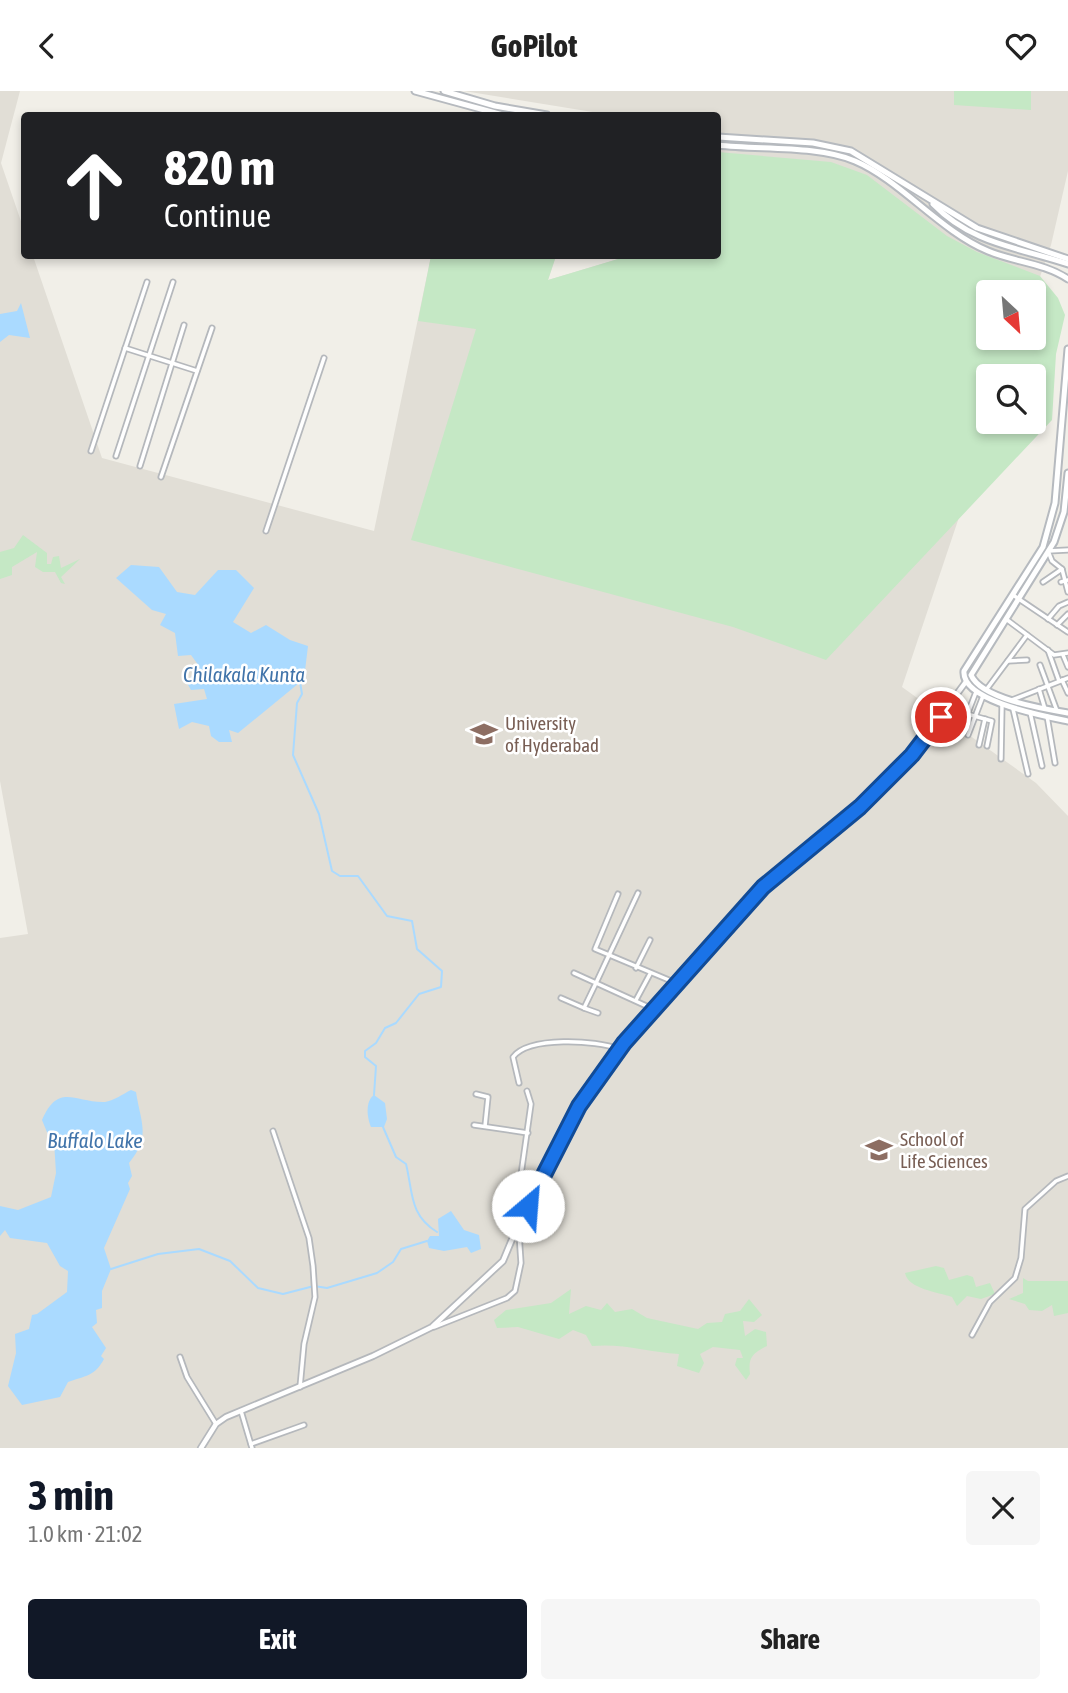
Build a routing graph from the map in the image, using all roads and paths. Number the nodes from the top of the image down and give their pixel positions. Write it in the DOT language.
graph roads {
  1 [pos="415,91"];
  2 [pos="444,91"];
  3 [pos="486,103"];
  4 [pos="484,111"];
  5 [pos="489,112"];
  6 [pos="532,112"];
  7 [pos="721,137"];
  8 [pos="783,142"];
  9 [pos="721,145"];
  10 [pos="782,151"];
  11 [pos="928,199"];
  12 [pos="1068,259"];
  13 [pos="1068,264"];
  14 [pos="1068,277"];
  15 [pos="147,282"];
  16 [pos="173,282"];
  17 [pos="184,325"];
  18 [pos="212,328"];
  19 [pos="125,348"];
  20 [pos="1068,349"];
  21 [pos="149,356"];
  22 [pos="324,358"];
  23 [pos="172,363"];
  24 [pos="197,371"];
  25 [pos="91,451"];
  26 [pos="116,456"];
  27 [pos="140,466"];
  28 [pos="1068,473"];
  29 [pos="161,477"];
  30 [pos="266,531"];
  31 [pos="1068,550"];
  32 [pos="1048,551"];
  33 [pos="1062,569"];
  34 [pos="1065,581"];
  35 [pos="1043,582"];
  36 [pos="1068,592"];
  37 [pos="1015,597"];
  38 [pos="1068,602"];
  39 [pos="1068,614"];
  40 [pos="1005,618"];
  41 [pos="1048,619"];
  42 [pos="1057,625"];
  43 [pos="1068,632"];
  44 [pos="1027,635"];
  45 [pos="1048,650"];
  46 [pos="1066,654"];
  47 [pos="1027,660"];
  48 [pos="1008,661"];
  49 [pos="1040,665"];
  50 [pos="1068,667"];
  51 [pos="1068,678"];
  52 [pos="1061,680"];
  53 [pos="965,683"];
  54 [pos="1048,685"];
  55 [pos="1039,689"];
  56 [pos="975,692"];
  57 [pos="985,693"];
  58 [pos="1068,693"];
  59 [pos="1002,703"];
  60 [pos="1012,703"];
  61 [pos="1045,709"];
  62 [pos="1057,711"];
  63 [pos="1030,712"];
  64 [pos="1068,713"];
  65 [pos="967,714"];
  66 [pos="1048,716"];
  67 [pos="976,717"];
  68 [pos="985,719"];
  69 [pos="1068,721"];
  70 [pos="961,731"];
  71 [pos="968,735"];
  72 [pos="979,745"];
  73 [pos="987,746"];
  74 [pos="1001,759"];
  75 [pos="1055,763"];
  76 [pos="1042,766"];
  77 [pos="1028,774"];
  78 [pos="860,807"];
  79 [pos="638,893"];
  80 [pos="618,894"];
  81 [pos="650,940"];
  82 [pos="608,956"];
  83 [pos="636,968"];
  84 [pos="574,973"];
  85 [pos="649,974"];
  86 [pos="596,983"];
  87 [pos="676,983"];
  88 [pos="561,997"];
  89 [pos="636,1000"];
  90 [pos="584,1007"];
  91 [pos="655,1011"];
  92 [pos="598,1013"];
  93 [pos="620,1049"];
  94 [pos="519,1083"];
  95 [pos="527,1091"];
  96 [pos="476,1094"];
  97 [pos="474,1125"];
  98 [pos="485,1126"];
  99 [pos="274,1131"];
  100 [pos="528,1133"];
  101 [pos="1068,1176"];
  102 [pos="518,1225"];
  103 [pos="432,1327"];
  104 [pos="972,1335"];
  105 [pos="180,1357"];
  106 [pos="300,1387"];
  107 [pos="241,1411"];
  108 [pos="216,1424"];
  109 [pos="304,1425"];
  110 [pos="251,1446"];
  111 [pos="201,1448"];
  1 -- 4 [label="main road"];
  2 -- 3 [label="main road"];
  3 -- 4 [label="main road"];
  3 -- 6 [label="main road"];
  4 -- 5 [label="main road"];
  7 -- 8 [label="main road"];
  8 -- 10 [label="main road"];
  8 -- 11 [label="main road"];
  9 -- 10 [label="main road"];
  10 -- 14 [label="main road"];
  11 -- 12 [label="main road"];
  11 -- 13 [label="main road"];
  15 -- 19 [label="street"];
  16 -- 21 [label="street"];
  17 -- 23 [label="street"];
  18 -- 24 [label="street"];
  19 -- 21 [label="street"];
  19 -- 25 [label="street"];
  20 -- 37 [label="main road"];
  21 -- 23 [label="street"];
  21 -- 26 [label="street"];
  22 -- 30 [label="street"];
  23 -- 24 [label="street"];
  23 -- 27 [label="street"];
  24 -- 29 [label="street"];
  28 -- 32 [label="main road"];
  31 -- 32 [label="street"];
  32 -- 33 [label="street"];
  32 -- 37 [label="main road"];
  33 -- 34 [label="street"];
  33 -- 35 [label="street"];
  34 -- 36 [label="street"];
  37 -- 40 [label="main road"];
  37 -- 41 [label="street"];
  37 -- 53 [label="main road"];
  38 -- 41 [label="street"];
  39 -- 42 [label="street"];
  40 -- 44 [label="street"];
  40 -- 57 [label="main road"];
  41 -- 42 [label="street"];
  42 -- 43 [label="street"];
  44 -- 45 [label="street"];
  44 -- 48 [label="street"];
  45 -- 46 [label="street"];
  45 -- 52 [label="street"];
  46 -- 50 [label="street"];
  47 -- 48 [label="street"];
  48 -- 57 [label="street"];
  49 -- 54 [label="street"];
  51 -- 52 [label="street"];
  52 -- 54 [label="street"];
  52 -- 58 [label="street"];
  53 -- 56 [label="main road"];
  53 -- 78 [label="street"];
  54 -- 55 [label="street"];
  54 -- 62 [label="street"];
  55 -- 60 [label="street"];
  55 -- 61 [label="street"];
  56 -- 57 [label="main road"];
  56 -- 65 [label="street"];
  57 -- 59 [label="main road"];
  57 -- 60 [label="main road"];
  57 -- 67 [label="street"];
  59 -- 60 [label="main road"];
  59 -- 74 [label="street"];
  60 -- 61 [label="main road"];
  60 -- 63 [label="main road"];
  60 -- 77 [label="street"];
  61 -- 62 [label="main road"];
  62 -- 64 [label="main road"];
  63 -- 66 [label="main road"];
  63 -- 76 [label="street"];
  65 -- 67 [label="street"];
  65 -- 70 [label="street"];
  66 -- 69 [label="main road"];
  66 -- 75 [label="street"];
  67 -- 68 [label="street"];
  67 -- 71 [label="street"];
  68 -- 72 [label="street"];
  68 -- 73 [label="street"];
  78 -- 87 [label="street"];
  78 -- 91 [label="street"];
  79 -- 82 [label="street"];
  80 -- 82 [label="street"];
  81 -- 83 [label="street"];
  82 -- 83 [label="street"];
  82 -- 86 [label="street"];
  83 -- 85 [label="street"];
  84 -- 86 [label="street"];
  85 -- 87 [label="street"];
  85 -- 89 [label="street"];
  86 -- 89 [label="street"];
  86 -- 90 [label="street"];
  87 -- 91 [label="street"];
  88 -- 90 [label="street"];
  89 -- 91 [label="street"];
  90 -- 92 [label="street"];
  91 -- 93 [label="street"];
  93 -- 94 [label="street"];
  93 -- 102 [label="street"];
  95 -- 100 [label="street"];
  96 -- 98 [label="street"];
  97 -- 98 [label="street"];
  98 -- 100 [label="street"];
  99 -- 106 [label="street"];
  100 -- 102 [label="street"];
  101 -- 104 [label="street"];
  102 -- 103 [label="street"];
  102 -- 103 [label="street"];
  103 -- 106 [label="street"];
  105 -- 108 [label="street"];
  106 -- 107 [label="street"];
  107 -- 108 [label="street"];
  107 -- 110 [label="street"];
  108 -- 111 [label="street"];
  109 -- 110 [label="street"];
}
